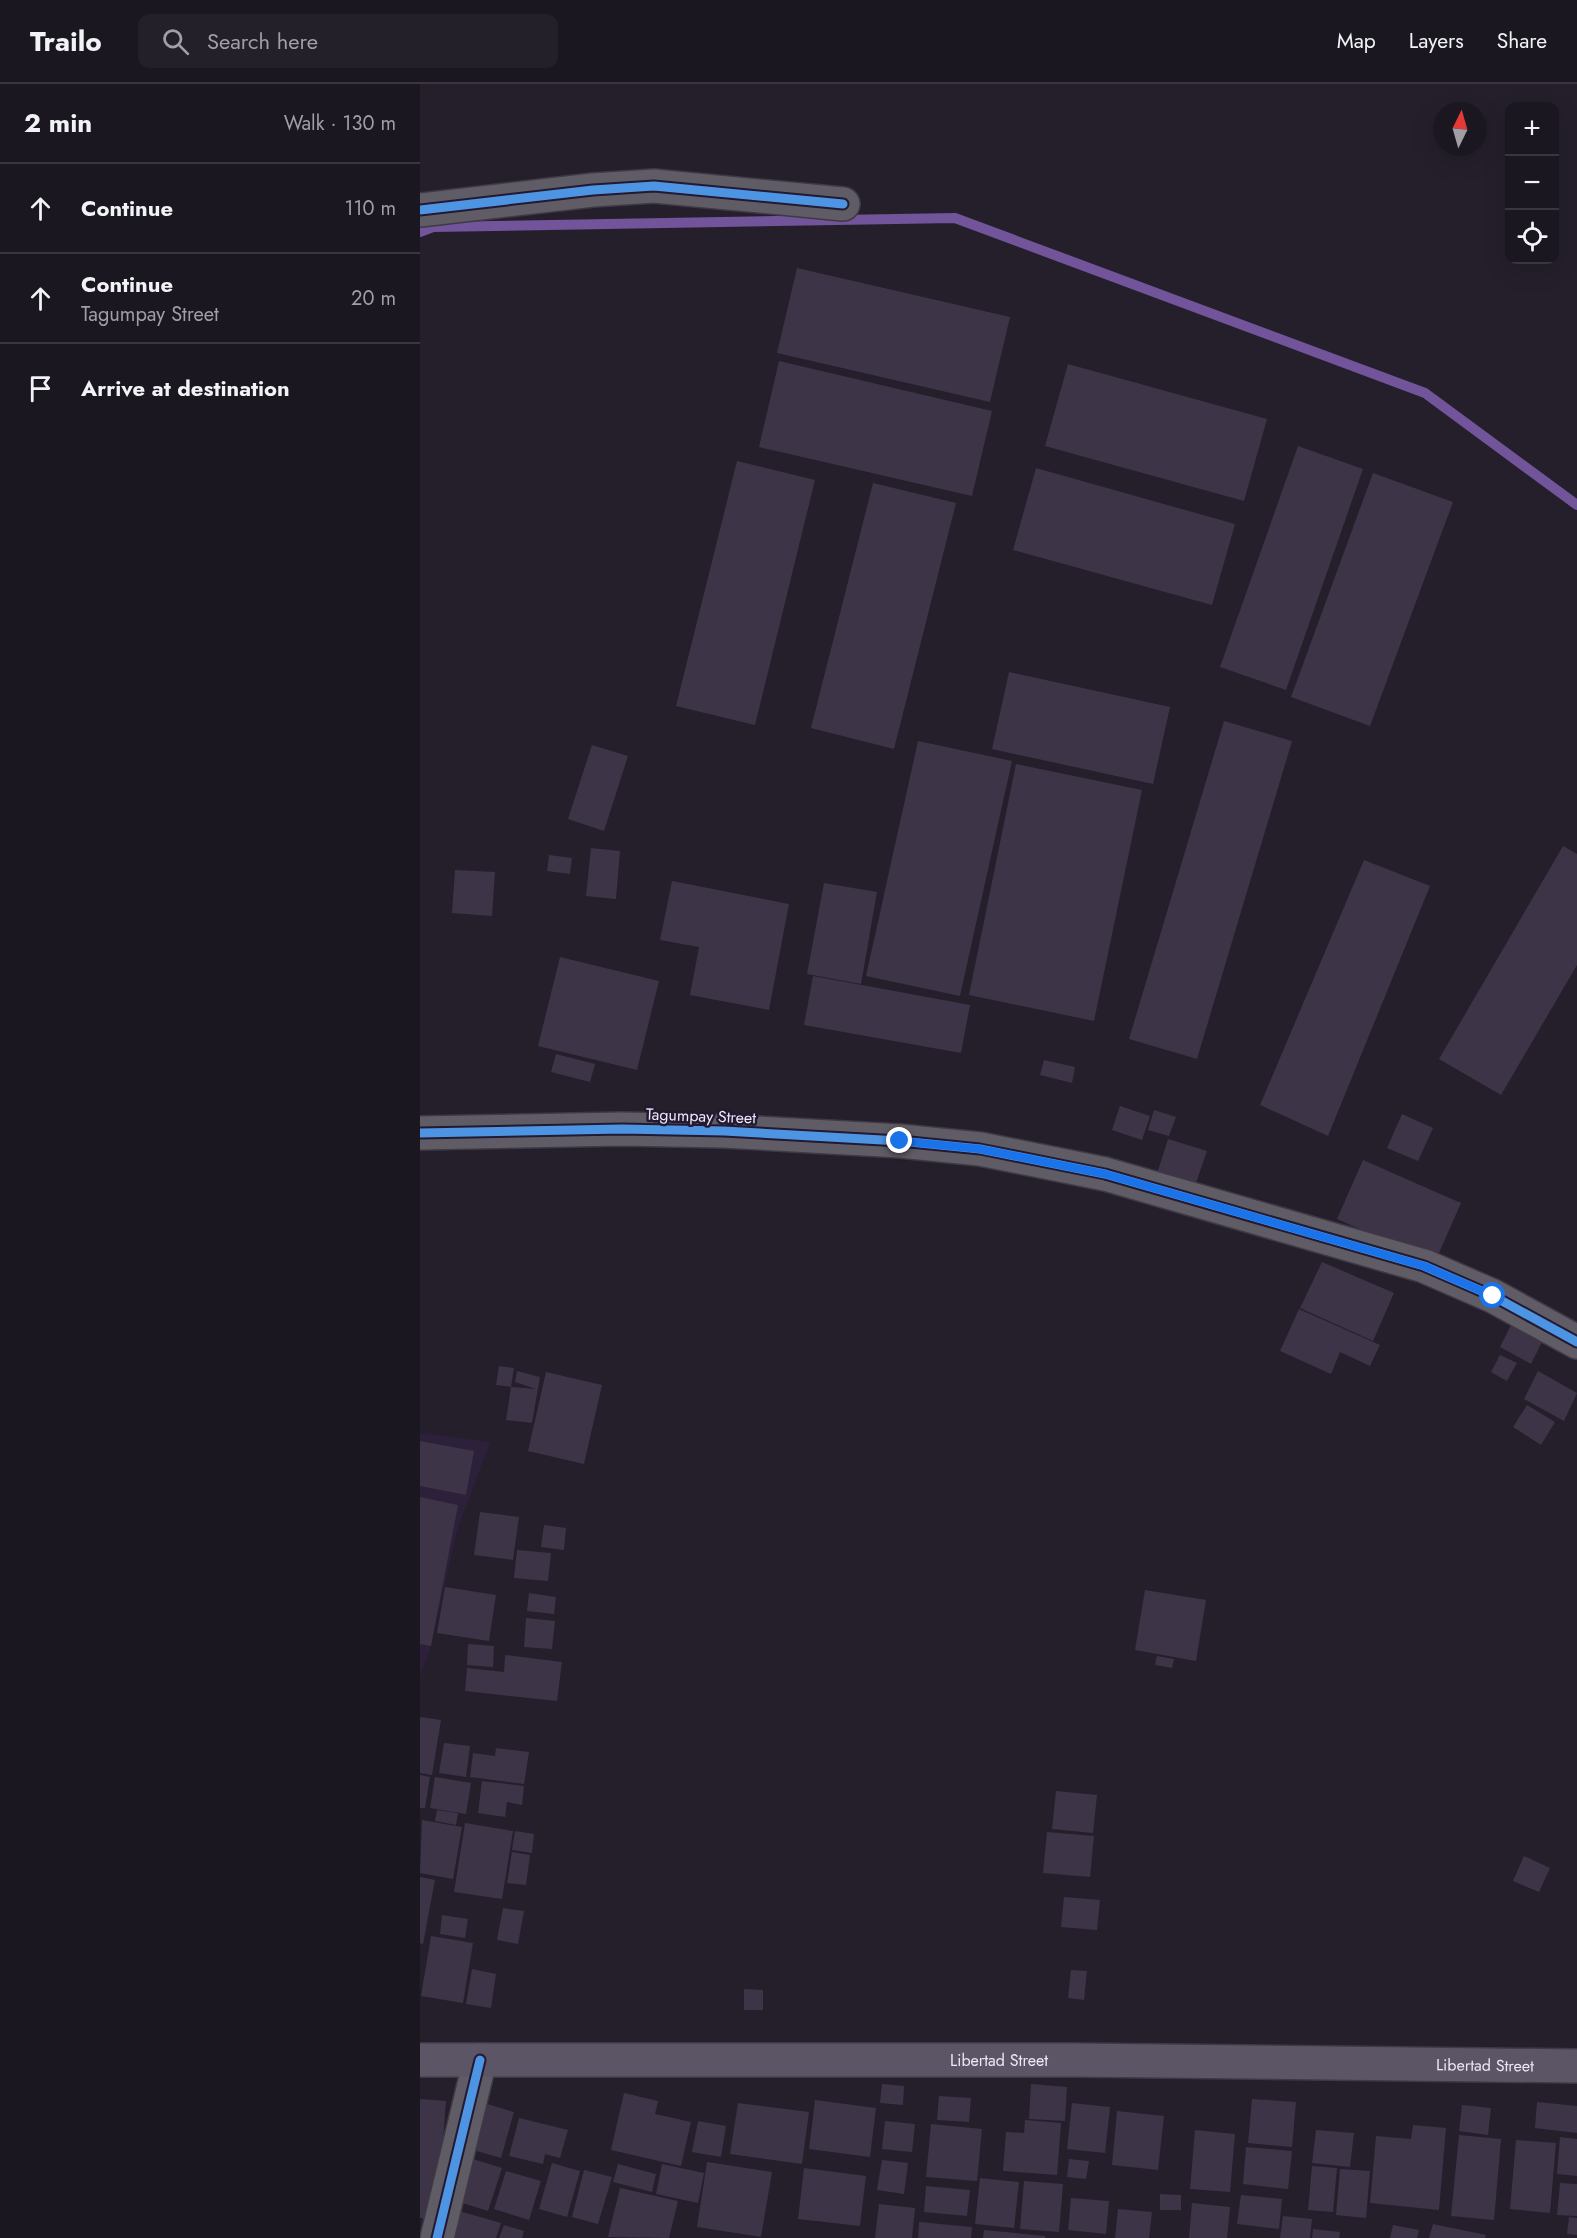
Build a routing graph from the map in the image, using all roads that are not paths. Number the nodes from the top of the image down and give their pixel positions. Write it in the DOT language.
graph roads {
  1 [pos="843,204"];
  2 [pos="420,210"];
  3 [pos="420,1132"];
  4 [pos="1577,1342"];
  5 [pos="420,2060"];
  6 [pos="480,2061"];
  7 [pos="1577,2066"];
  8 [pos="437,2238"];
  1 -- 2 [label="street"];
  3 -- 4 [label="street, Tagumpay Street"];
  5 -- 6 [label="highway, Libertad Street"];
  6 -- 7 [label="highway, Libertad Street"];
  6 -- 8 [label="street"];
}
